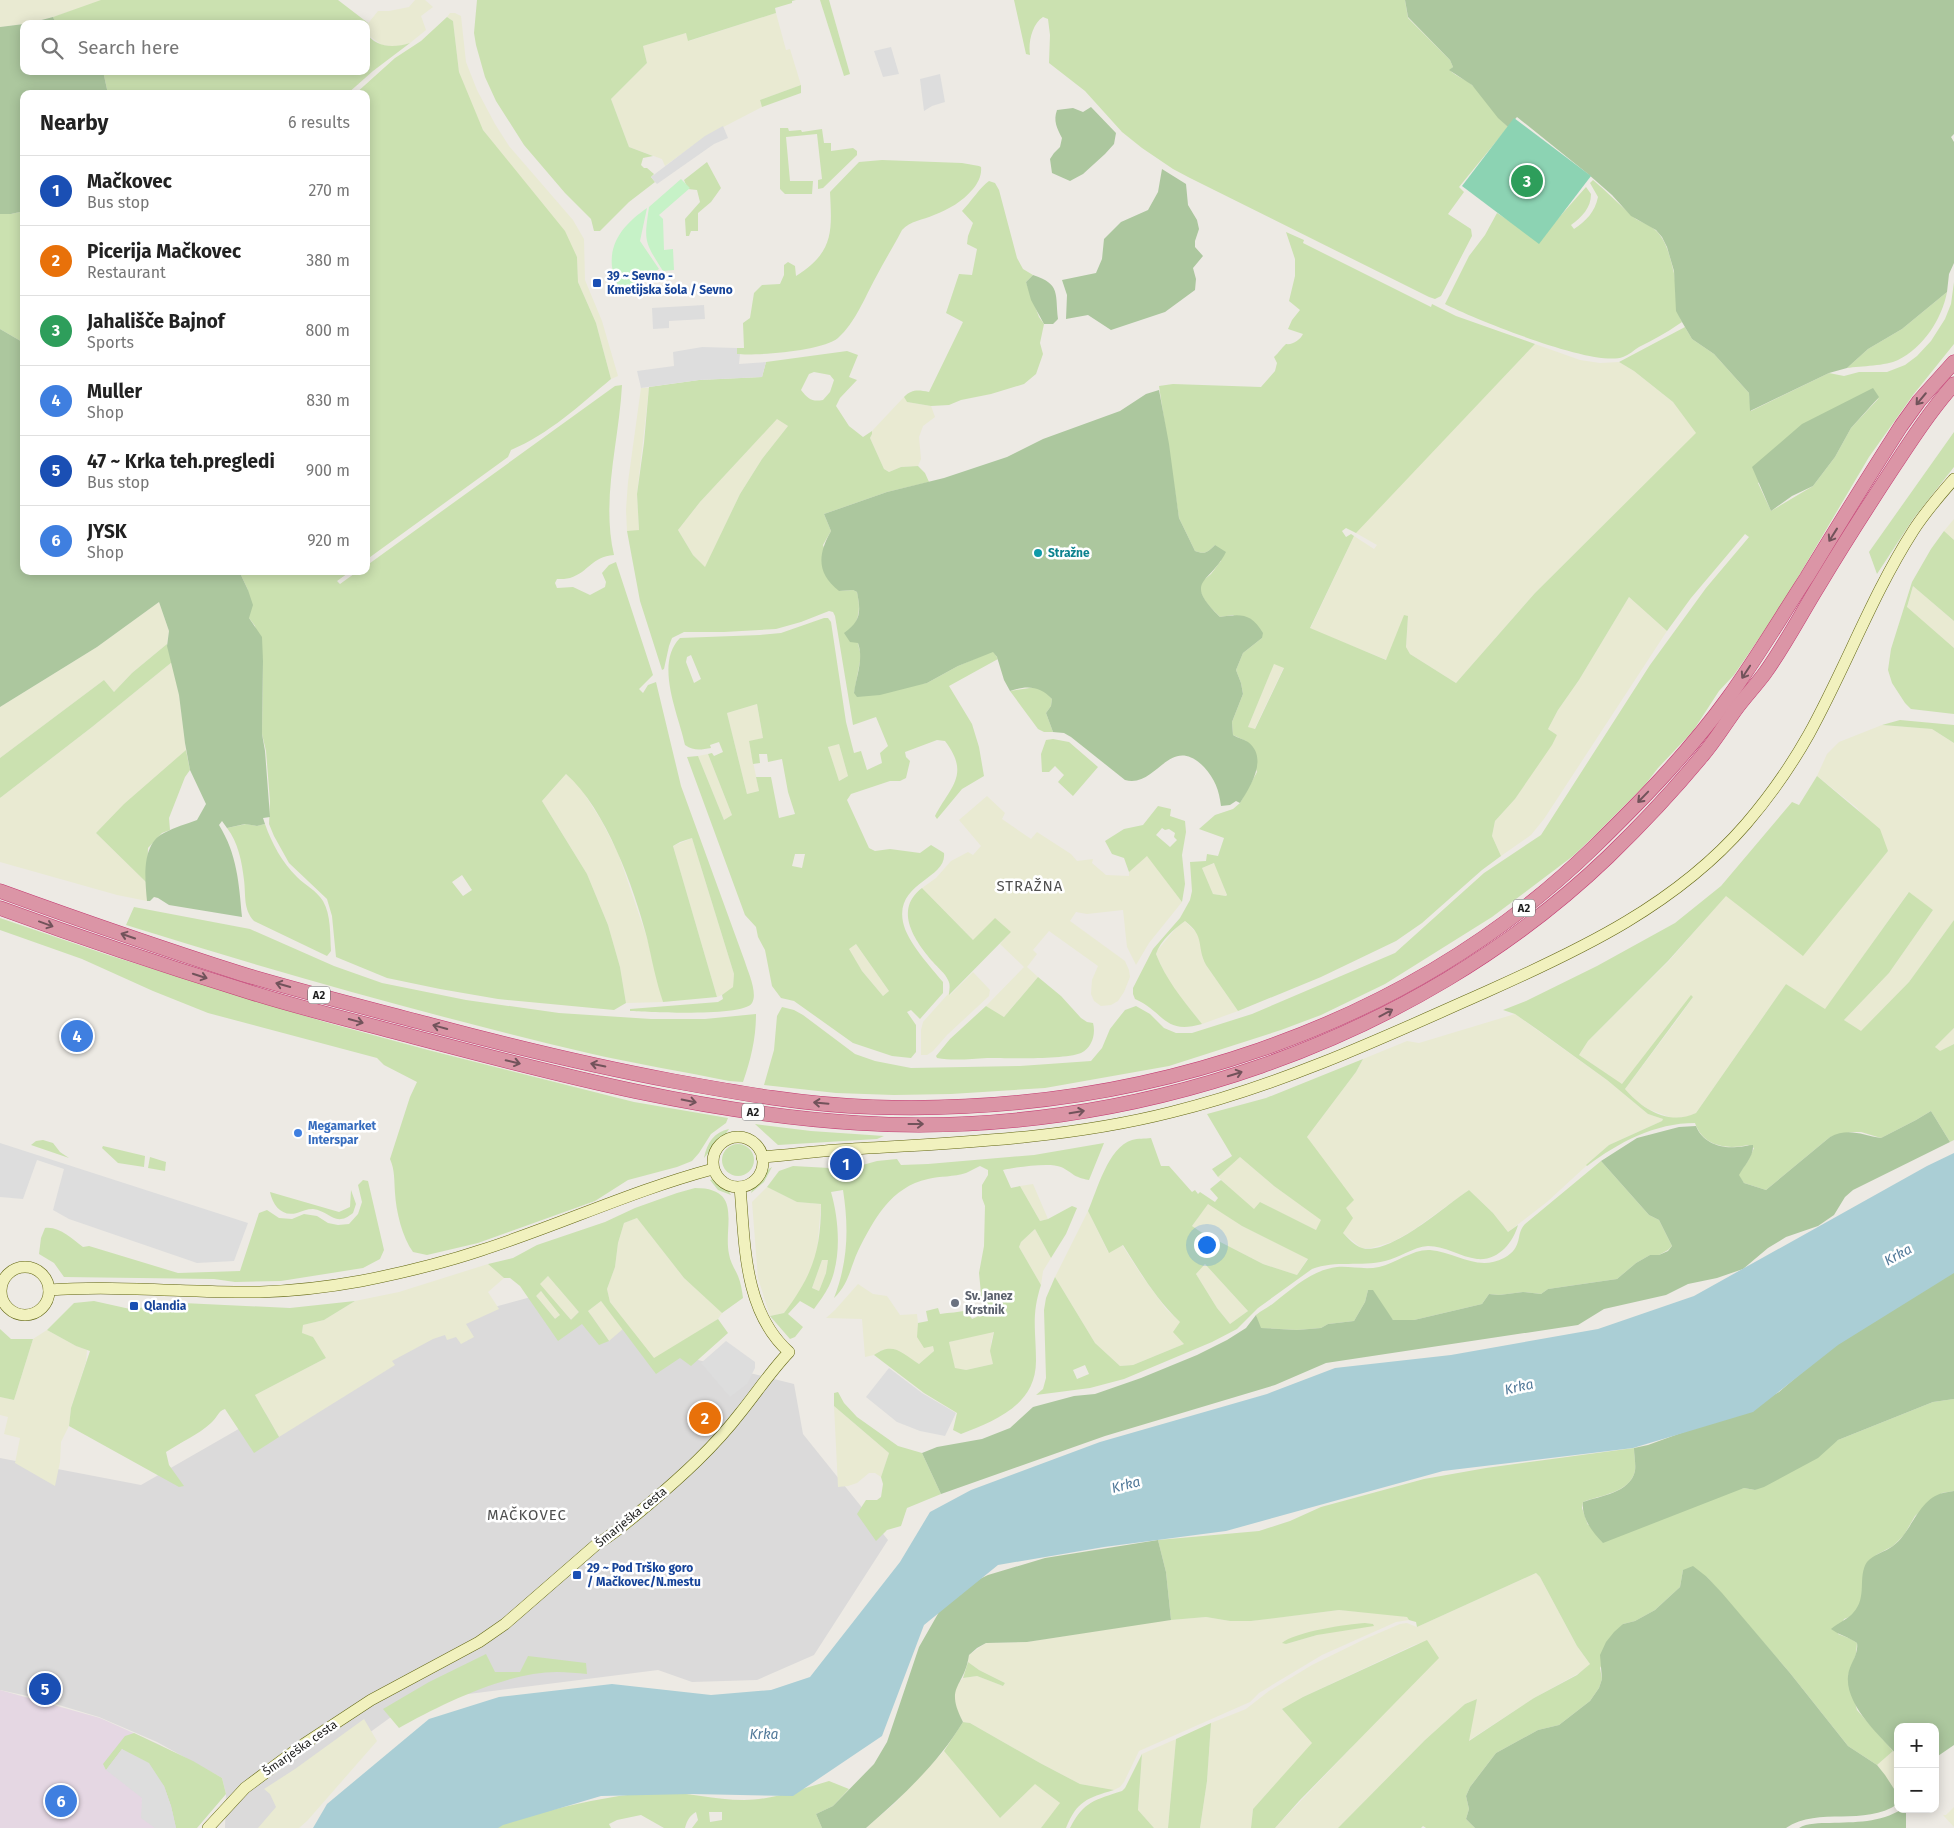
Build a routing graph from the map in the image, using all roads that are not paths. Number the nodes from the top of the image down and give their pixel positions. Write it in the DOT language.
graph roads {
  1 [pos="1954,362"];
  2 [pos="1954,384"];
  3 [pos="1954,479"];
  4 [pos="0,891"];
  5 [pos="0,908"];
  6 [pos="762,1157"];
  7 [pos="713,1168"];
  8 [pos="740,1187"];
  9 [pos="49,1290"];
  10 [pos="0,1294"];
  11 [pos="208,1828"];
  1 -- 4 [label="highway, A2, one-way"];
  5 -- 2 [label="highway, A2, one-way"];
  3 -- 6 [label="main road"];
  6 -- 7 [label="main road"];
  6 -- 8 [label="main road"];
  7 -- 8 [label="main road"];
  7 -- 9 [label="main road"];
  8 -- 11 [label="main road, Šmarješka cesta"];
  9 -- 10 [label="main road"];
  9 -- 10 [label="main road"];
}
